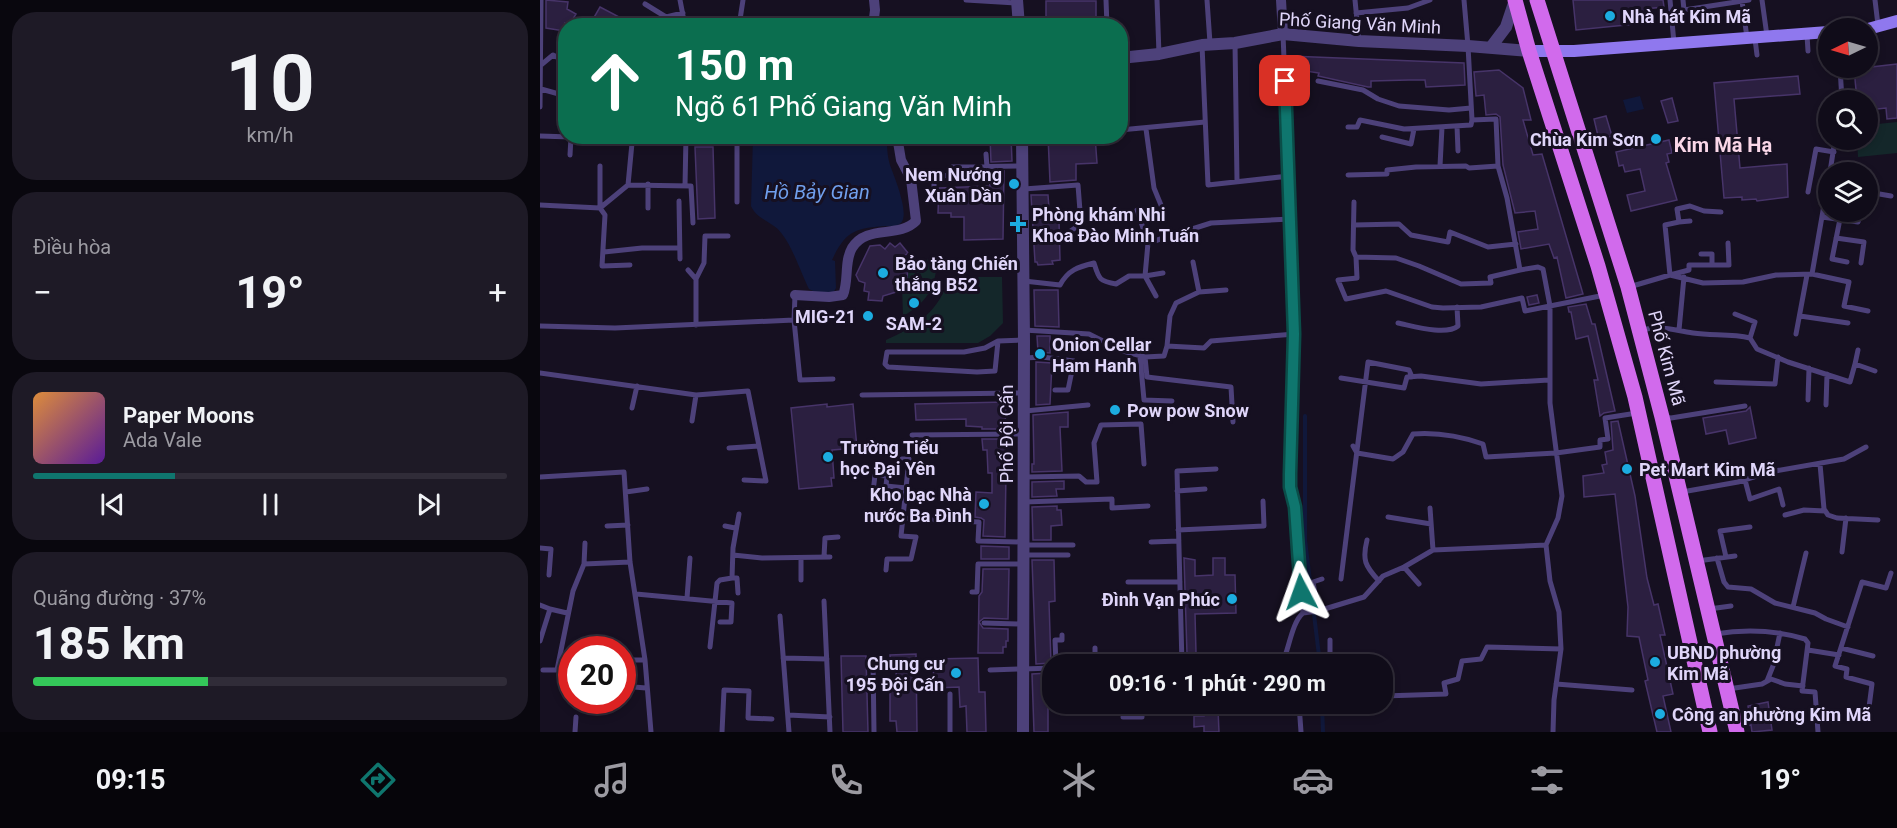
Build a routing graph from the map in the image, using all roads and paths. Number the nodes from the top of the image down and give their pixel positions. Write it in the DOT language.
graph roads {
  1 [pos="541,0"];
  2 [pos="680,0"];
  3 [pos="743,0"];
  4 [pos="874,0"];
  5 [pos="966,0"];
  6 [pos="1106,0"];
  7 [pos="1157,0"];
  8 [pos="1207,0"];
  9 [pos="1281,0"];
  10 [pos="1355,0"];
  11 [pos="1430,0"];
  12 [pos="1464,0"];
  13 [pos="1515,0"];
  14 [pos="1537,0"];
  15 [pos="1670,0"];
  16 [pos="1683,0"];
  17 [pos="1749,0"];
  18 [pos="1762,0"];
  19 [pos="1875,0"];
  20 [pos="1742,1"];
  21 [pos="1017,2"];
  22 [pos="645,4"];
  23 [pos="683,13"];
  24 [pos="1356,13"];
  25 [pos="684,18"];
  26 [pos="740,18"];
  27 [pos="874,18"];
  28 [pos="1018,18"];
  29 [pos="1107,18"];
  30 [pos="1874,18"];
  31 [pos="1897,21"];
  32 [pos="1878,26"];
  33 [pos="1818,32"];
  34 [pos="1283,33"];
  35 [pos="1807,33"];
  36 [pos="1756,37"];
  37 [pos="1359,41"];
  38 [pos="1234,43"];
  39 [pos="1674,43"];
  40 [pos="1206,45"];
  41 [pos="1468,45"];
  42 [pos="1491,47"];
  43 [pos="1529,51"];
  44 [pos="1808,51"];
  45 [pos="1552,52"];
  46 [pos="1159,54"];
  47 [pos="1757,55"];
  48 [pos="1128,57"];
  49 [pos="558,58"];
  50 [pos="541,64"];
  51 [pos="1318,81"];
  52 [pos="541,89"];
  53 [pos="558,94"];
  54 [pos="540,107"];
  55 [pos="1471,108"];
  56 [pos="1472,120"];
  57 [pos="1205,122"];
  58 [pos="1457,126"];
  59 [pos="1348,127"];
  60 [pos="1442,127"];
  61 [pos="1146,129"];
  62 [pos="1414,129"];
  63 [pos="1128,130"];
  64 [pos="540,136"];
  65 [pos="558,137"];
  66 [pos="1382,137"];
  67 [pos="571,144"];
  68 [pos="632,144"];
  69 [pos="686,144"];
  70 [pos="737,144"];
  71 [pos="898,144"];
  72 [pos="1022,144"];
  73 [pos="1458,151"];
  74 [pos="1834,152"];
  75 [pos="986,154"];
  76 [pos="570,155"];
  77 [pos="1832,162"];
  78 [pos="600,166"];
  79 [pos="1022,166"];
  80 [pos="1440,166"];
  81 [pos="1498,166"];
  82 [pos="952,167"];
  83 [pos="965,167"];
  84 [pos="987,167"];
  85 [pos="1348,175"];
  86 [pos="1289,176"];
  87 [pos="1237,181"];
  88 [pos="648,184"];
  89 [pos="628,185"];
  90 [pos="685,186"];
  91 [pos="1022,189"];
  92 [pos="934,191"];
  93 [pos="1808,192"];
  94 [pos="1878,194"];
  95 [pos="1891,196"];
  96 [pos="679,201"];
  97 [pos="737,202"];
  98 [pos="1354,202"];
  99 [pos="540,205"];
  100 [pos="600,208"];
  101 [pos="648,208"];
  102 [pos="1137,210"];
  103 [pos="1163,210"];
  104 [pos="1721,212"];
  105 [pos="1291,219"];
  106 [pos="1690,221"];
  107 [pos="1679,222"];
  108 [pos="1821,222"];
  109 [pos="1839,222"];
  110 [pos="693,223"];
  111 [pos="1354,225"];
  112 [pos="1066,234"];
  113 [pos="728,236"];
  114 [pos="1836,238"];
  115 [pos="1148,243"];
  116 [pos="1728,243"];
  117 [pos="1516,244"];
  118 [pos="679,248"];
  119 [pos="604,252"];
  120 [pos="1701,254"];
  121 [pos="1356,257"];
  122 [pos="680,260"];
  123 [pos="1193,262"];
  124 [pos="1847,262"];
  125 [pos="1861,263"];
  126 [pos="630,265"];
  127 [pos="1712,265"];
  128 [pos="688,270"];
  129 [pos="1520,270"];
  130 [pos="1163,273"];
  131 [pos="1810,274"];
  132 [pos="1670,275"];
  133 [pos="1145,276"];
  134 [pos="1684,277"];
  135 [pos="696,279"];
  136 [pos="1024,281"];
  137 [pos="1628,287"];
  138 [pos="1226,290"];
  139 [pos="1199,292"];
  140 [pos="1606,294"];
  141 [pos="795,295"];
  142 [pos="1156,296"];
  143 [pos="1550,306"];
  144 [pos="1457,307"];
  145 [pos="1868,311"];
  146 [pos="1735,314"];
  147 [pos="1800,316"];
  148 [pos="794,320"];
  149 [pos="1398,323"];
  150 [pos="1848,323"];
  151 [pos="696,325"];
  152 [pos="540,326"];
  153 [pos="1639,330"];
  154 [pos="1680,330"];
  155 [pos="1294,334"];
  156 [pos="1796,334"];
  157 [pos="1024,335"];
  158 [pos="1750,338"];
  159 [pos="998,341"];
  160 [pos="1167,346"];
  161 [pos="1858,350"];
  162 [pos="1142,357"];
  163 [pos="1778,357"];
  164 [pos="1024,358"];
  165 [pos="1855,364"];
  166 [pos="1809,368"];
  167 [pos="1875,371"];
  168 [pos="540,373"];
  169 [pos="1827,374"];
  170 [pos="1412,377"];
  171 [pos="1341,378"];
  172 [pos="833,379"];
  173 [pos="1549,380"];
  174 [pos="1716,381"];
  175 [pos="1365,382"];
  176 [pos="637,386"];
  177 [pos="1055,390"];
  178 [pos="1023,393"];
  179 [pos="696,395"];
  180 [pos="861,395"];
  181 [pos="1808,400"];
  182 [pos="1172,401"];
  183 [pos="1088,405"];
  184 [pos="1826,405"];
  185 [pos="1745,406"];
  186 [pos="632,408"];
  187 [pos="1023,411"];
  188 [pos="1638,412"];
  189 [pos="1662,417"];
  190 [pos="692,421"];
  191 [pos="1233,422"];
  192 [pos="1023,434"];
  193 [pos="912,435"];
  194 [pos="759,446"];
  195 [pos="1353,446"];
  196 [pos="1866,447"];
  197 [pos="729,448"];
  198 [pos="1357,453"];
  199 [pos="1556,453"];
  200 [pos="902,459"];
  201 [pos="1144,464"];
  202 [pos="1820,464"];
  203 [pos="1216,469"];
  204 [pos="540,477"];
  205 [pos="1023,477"];
  206 [pos="744,480"];
  207 [pos="1745,480"];
  208 [pos="906,488"];
  209 [pos="646,489"];
  210 [pos="1205,489"];
  211 [pos="1177,491"];
  212 [pos="626,492"];
  213 [pos="873,492"];
  214 [pos="1680,492"];
  215 [pos="1263,501"];
  216 [pos="1024,502"];
  217 [pos="1783,505"];
  218 [pos="1148,506"];
  219 [pos="1430,508"];
  220 [pos="1825,511"];
  221 [pos="739,514"];
  222 [pos="1785,515"];
  223 [pos="1388,517"];
  224 [pos="903,518"];
  225 [pos="1846,518"];
  226 [pos="1878,520"];
  227 [pos="1431,524"];
  228 [pos="627,525"];
  229 [pos="607,526"];
  230 [pos="725,526"];
  231 [pos="1749,527"];
  232 [pos="735,528"];
  233 [pos="1178,530"];
  234 [pos="838,537"];
  235 [pos="1367,540"];
  236 [pos="1179,541"];
  237 [pos="1151,542"];
  238 [pos="585,543"];
  239 [pos="1073,545"];
  240 [pos="1545,545"];
  241 [pos="540,548"];
  242 [pos="1433,550"];
  243 [pos="1024,552"];
  244 [pos="1842,552"];
  245 [pos="1806,554"];
  246 [pos="733,555"];
  247 [pos="1068,555"];
  248 [pos="1735,556"];
  249 [pos="1726,557"];
  250 [pos="690,558"];
  251 [pos="801,558"];
  252 [pos="1718,558"];
  253 [pos="1696,561"];
  254 [pos="630,562"];
  255 [pos="584,564"];
  256 [pos="1404,567"];
  257 [pos="886,570"];
  258 [pos="1891,573"];
  259 [pos="549,575"];
  260 [pos="732,578"];
  261 [pos="1322,579"];
  262 [pos="1341,579"];
  263 [pos="801,580"];
  264 [pos="1379,581"];
  265 [pos="1128,582"];
  266 [pos="1180,582"];
  267 [pos="1419,584"];
  268 [pos="972,592"];
  269 [pos="738,593"];
  270 [pos="636,594"];
  271 [pos="687,598"];
  272 [pos="716,601"];
  273 [pos="824,601"];
  274 [pos="540,605"];
  275 [pos="1731,606"];
  276 [pos="1793,607"];
  277 [pos="550,609"];
  278 [pos="1707,609"];
  279 [pos="1318,611"];
  280 [pos="1303,613"];
  281 [pos="567,614"];
  282 [pos="780,616"];
  283 [pos="720,622"];
  284 [pos="731,622"];
  285 [pos="738,623"];
  286 [pos="984,623"];
  287 [pos="1024,624"];
  288 [pos="1848,627"];
  289 [pos="1780,633"];
  290 [pos="1713,634"];
  291 [pos="1062,635"];
  292 [pos="1330,640"];
  293 [pos="540,641"];
  294 [pos="710,647"];
  295 [pos="1095,648"];
  296 [pos="1841,648"];
  297 [pos="1561,649"];
  298 [pos="1808,650"];
  299 [pos="1054,654"];
  300 [pos="1095,654"];
  301 [pos="1182,654"];
  302 [pos="1287,654"];
  303 [pos="1330,654"];
  304 [pos="1839,655"];
  305 [pos="1874,656"];
  306 [pos="783,658"];
  307 [pos="827,659"];
  308 [pos="636,660"];
  309 [pos="645,660"];
  310 [pos="873,661"];
  311 [pos="1042,667"];
  312 [pos="1024,668"];
  313 [pos="543,669"];
  314 [pos="990,670"];
  315 [pos="1767,681"];
  316 [pos="1556,684"];
  317 [pos="1803,686"];
  318 [pos="636,687"];
  319 [pos="646,688"];
  320 [pos="1726,689"];
  321 [pos="1632,690"];
  322 [pos="950,694"];
  323 [pos="1393,696"];
  324 [pos="1142,714"];
  325 [pos="1300,714"];
  326 [pos="788,715"];
  327 [pos="1868,715"];
  328 [pos="576,717"];
  329 [pos="830,717"];
  330 [pos="1123,717"];
  331 [pos="772,719"];
  332 [pos="575,732"];
  333 [pos="651,732"];
  334 [pos="722,732"];
  335 [pos="789,732"];
  336 [pos="830,732"];
  337 [pos="874,732"];
  338 [pos="950,732"];
  339 [pos="1023,732"];
  340 [pos="1301,732"];
  341 [pos="1553,732"];
  342 [pos="1710,732"];
  343 [pos="1737,732"];
  344 [pos="1818,732"];
  1 -- 50 [label="lane"];
  2 -- 23 [label="lane"];
  3 -- 26 [label="lane"];
  4 -- 27 [label="street"];
  5 -- 21 [label="lane"];
  6 -- 29 [label="lane"];
  7 -- 46 [label="lane"];
  8 -- 40 [label="lane"];
  9 -- 34 [label="street"];
  10 -- 24 [label="lane"];
  11 -- 24 [label="lane"];
  12 -- 41 [label="lane"];
  13 -- 42 [label="street"];
  13 -- 43 [label="main road"];
  14 -- 45 [label="main road, Phố Kim Mã"];
  15 -- 39 [label="lane"];
  16 -- 20 [label="lane"];
  17 -- 20 [label="lane"];
  18 -- 36 [label="lane"];
  19 -- 30 [label="lane"];
  20 -- 36 [label="lane"];
  21 -- 28 [label="street"];
  22 -- 23 [label="lane"];
  23 -- 25 [label="lane"];
  24 -- 37 [label="lane"];
  31 -- 32 [label="main road"];
  33 -- 35 [label="main road, Phố Giang Văn Minh"];
  34 -- 37 [label="street, Phố Giang Văn Minh"];
  34 -- 38 [label="street, Phố Giang Văn Minh"];
  34 -- 86 [label="lane"];
  35 -- 36 [label="main road, Phố Giang Văn Minh"];
  35 -- 44 [label="lane"];
  36 -- 39 [label="main road, Phố Giang Văn Minh"];
  36 -- 47 [label="lane"];
  37 -- 41 [label="street, Phố Giang Văn Minh"];
  38 -- 40 [label="street, Phố Giang Văn Minh"];
  38 -- 87 [label="lane"];
  39 -- 45 [label="main road, Phố Giang Văn Minh"];
  40 -- 46 [label="street, Phố Giang Văn Minh"];
  40 -- 57 [label="lane"];
  41 -- 42 [label="street, Phố Giang Văn Minh"];
  41 -- 55 [label="lane"];
  42 -- 43 [label="street, Phố Giang Văn Minh"];
  43 -- 45 [label="main road, Phố Giang Văn Minh"];
  43 -- 140 [label="main road"];
  45 -- 137 [label="main road, Phố Kim Mã"];
  46 -- 48 [label="street, Phố Giang Văn Minh"];
  49 -- 50 [label="lane"];
  50 -- 52 [label="lane"];
  51 -- 55 [label="lane"];
  52 -- 53 [label="lane"];
  52 -- 54 [label="lane"];
  55 -- 56 [label="lane"];
  56 -- 58 [label="lane"];
  56 -- 81 [label="lane"];
  57 -- 61 [label="lane"];
  57 -- 87 [label="lane"];
  58 -- 60 [label="lane"];
  58 -- 73 [label="lane"];
  59 -- 62 [label="lane"];
  60 -- 62 [label="lane"];
  60 -- 80 [label="lane"];
  61 -- 63 [label="lane"];
  61 -- 103 [label="lane"];
  62 -- 66 [label="lane"];
  64 -- 65 [label="lane"];
  67 -- 76 [label="lane"];
  68 -- 89 [label="lane"];
  69 -- 90 [label="lane"];
  70 -- 97 [label="lane"];
  71 -- 141 [label="street"];
  72 -- 79 [label="street, Phố Đội Cấn"];
  74 -- 77 [label="lane"];
  74 -- 93 [label="lane"];
  75 -- 84 [label="lane"];
  78 -- 100 [label="lane"];
  79 -- 84 [label="lane"];
  79 -- 91 [label="street, Phố Đội Cấn"];
  80 -- 81 [label="lane"];
  80 -- 85 [label="lane"];
  81 -- 117 [label="lane"];
  82 -- 83 [label="lane"];
  83 -- 84 [label="lane"];
  83 -- 92 [label="lane"];
  86 -- 87 [label="lane"];
  86 -- 105 [label="lane"];
  88 -- 89 [label="lane"];
  88 -- 90 [label="lane"];
  88 -- 101 [label="lane"];
  89 -- 100 [label="lane"];
  90 -- 110 [label="lane"];
  91 -- 112 [label="lane"];
  91 -- 136 [label="street, Phố Đội Cấn"];
  94 -- 95 [label="lane"];
  96 -- 118 [label="lane"];
  98 -- 111 [label="lane"];
  99 -- 100 [label="lane"];
  100 -- 119 [label="lane"];
  102 -- 115 [label="lane"];
  104 -- 107 [label="lane"];
  105 -- 115 [label="lane"];
  105 -- 155 [label="lane"];
  106 -- 107 [label="lane"];
  107 -- 132 [label="lane"];
  108 -- 131 [label="lane"];
  109 -- 114 [label="lane"];
  111 -- 117 [label="lane"];
  111 -- 121 [label="lane"];
  113 -- 135 [label="lane"];
  114 -- 124 [label="lane"];
  114 -- 125 [label="lane"];
  115 -- 133 [label="lane"];
  116 -- 127 [label="lane"];
  117 -- 129 [label="lane"];
  118 -- 119 [label="lane"];
  118 -- 122 [label="lane"];
  119 -- 126 [label="lane"];
  120 -- 127 [label="lane"];
  121 -- 129 [label="lane"];
  121 -- 144 [label="lane"];
  123 -- 139 [label="lane"];
  127 -- 132 [label="lane"];
  128 -- 135 [label="lane"];
  129 -- 143 [label="lane"];
  130 -- 133 [label="lane"];
  131 -- 134 [label="lane"];
  131 -- 145 [label="lane"];
  131 -- 147 [label="lane"];
  132 -- 134 [label="lane"];
  132 -- 137 [label="lane"];
  133 -- 136 [label="lane"];
  133 -- 142 [label="lane"];
  134 -- 154 [label="lane"];
  135 -- 151 [label="lane"];
  136 -- 157 [label="street, Phố Đội Cấn"];
  137 -- 140 [label="main road"];
  137 -- 153 [label="main road, Phố Kim Mã"];
  138 -- 139 [label="lane"];
  139 -- 160 [label="lane"];
  140 -- 143 [label="lane"];
  140 -- 188 [label="main road"];
  141 -- 148 [label="lane"];
  143 -- 144 [label="lane"];
  143 -- 173 [label="lane"];
  144 -- 149 [label="lane"];
  146 -- 158 [label="lane"];
  147 -- 150 [label="lane"];
  147 -- 156 [label="lane"];
  148 -- 151 [label="lane"];
  148 -- 172 [label="lane"];
  151 -- 152 [label="lane"];
  153 -- 154 [label="lane"];
  153 -- 189 [label="main road, Phố Kim Mã"];
  154 -- 158 [label="lane"];
  155 -- 160 [label="lane"];
  155 -- 280 [label="lane"];
  157 -- 159 [label="lane"];
  157 -- 162 [label="lane"];
  157 -- 164 [label="street, Phố Đội Cấn"];
  158 -- 163 [label="lane"];
  159 -- 159 [label="lane"];
  160 -- 162 [label="lane"];
  161 -- 165 [label="lane"];
  162 -- 182 [label="lane"];
  162 -- 191 [label="lane"];
  163 -- 166 [label="lane"];
  163 -- 174 [label="lane"];
  164 -- 177 [label="lane"];
  164 -- 178 [label="street, Phố Đội Cấn"];
  165 -- 167 [label="lane"];
  165 -- 169 [label="lane"];
  166 -- 169 [label="lane"];
  166 -- 181 [label="lane"];
  168 -- 176 [label="lane"];
  169 -- 184 [label="lane"];
  170 -- 173 [label="lane"];
  170 -- 175 [label="lane"];
  170 -- 175 [label="lane"];
  171 -- 175 [label="lane"];
  173 -- 199 [label="lane"];
  175 -- 198 [label="lane"];
  176 -- 179 [label="lane"];
  176 -- 186 [label="lane"];
  178 -- 180 [label="lane"];
  178 -- 187 [label="street, Phố Đội Cấn"];
  179 -- 190 [label="lane"];
  179 -- 194 [label="lane"];
  183 -- 187 [label="lane"];
  185 -- 189 [label="lane"];
  187 -- 192 [label="street, Phố Đội Cấn"];
  188 -- 199 [label="lane"];
  188 -- 342 [label="main road"];
  189 -- 214 [label="main road, Phố Kim Mã"];
  192 -- 193 [label="lane"];
  192 -- 205 [label="street, Phố Đội Cấn"];
  194 -- 197 [label="lane"];
  194 -- 206 [label="lane"];
  195 -- 198 [label="lane"];
  196 -- 202 [label="lane"];
  198 -- 199 [label="lane"];
  198 -- 262 [label="lane"];
  199 -- 240 [label="lane"];
  200 -- 208 [label="lane"];
  201 -- 205 [label="lane"];
  202 -- 207 [label="lane"];
  202 -- 220 [label="lane"];
  203 -- 211 [label="lane"];
  204 -- 212 [label="lane"];
  205 -- 216 [label="street, Phố Đội Cấn"];
  207 -- 214 [label="lane"];
  207 -- 217 [label="lane"];
  208 -- 213 [label="lane"];
  208 -- 224 [label="lane"];
  209 -- 212 [label="lane"];
  210 -- 211 [label="lane"];
  211 -- 233 [label="lane"];
  212 -- 228 [label="lane"];
  214 -- 253 [label="main road, Phố Kim Mã"];
  215 -- 233 [label="lane"];
  216 -- 218 [label="lane"];
  216 -- 243 [label="street, Phố Đội Cấn"];
  219 -- 227 [label="lane"];
  220 -- 222 [label="lane"];
  220 -- 225 [label="lane"];
  221 -- 232 [label="lane"];
  223 -- 227 [label="lane"];
  224 -- 243 [label="lane"];
  224 -- 257 [label="lane"];
  225 -- 226 [label="lane"];
  225 -- 244 [label="lane"];
  227 -- 242 [label="lane"];
  228 -- 229 [label="lane"];
  228 -- 254 [label="lane"];
  230 -- 232 [label="lane"];
  231 -- 249 [label="lane"];
  232 -- 246 [label="lane"];
  233 -- 236 [label="lane"];
  234 -- 251 [label="lane"];
  235 -- 264 [label="lane"];
  236 -- 237 [label="lane"];
  236 -- 266 [label="lane"];
  238 -- 255 [label="lane"];
  239 -- 243 [label="lane"];
  240 -- 242 [label="lane"];
  240 -- 297 [label="lane"];
  241 -- 259 [label="lane"];
  242 -- 256 [label="lane"];
  243 -- 247 [label="lane"];
  243 -- 268 [label="lane"];
  243 -- 287 [label="street, Phố Đội Cấn"];
  245 -- 276 [label="lane"];
  246 -- 251 [label="lane"];
  246 -- 260 [label="lane"];
  248 -- 249 [label="lane"];
  249 -- 252 [label="lane"];
  250 -- 271 [label="lane"];
  251 -- 263 [label="lane"];
  252 -- 253 [label="lane"];
  252 -- 276 [label="lane"];
  253 -- 278 [label="main road, Phố Kim Mã"];
  254 -- 255 [label="lane"];
  254 -- 270 [label="lane"];
  255 -- 281 [label="lane"];
  256 -- 264 [label="lane"];
  256 -- 267 [label="lane"];
  258 -- 288 [label="lane"];
  260 -- 269 [label="lane"];
  260 -- 272 [label="lane"];
  261 -- 279 [label="lane"];
  264 -- 279 [label="lane"];
  265 -- 266 [label="lane"];
  266 -- 301 [label="lane"];
  270 -- 271 [label="lane"];
  270 -- 309 [label="lane"];
  271 -- 272 [label="lane"];
  272 -- 284 [label="lane"];
  272 -- 294 [label="lane"];
  273 -- 307 [label="lane"];
  274 -- 277 [label="lane"];
  275 -- 278 [label="lane"];
  276 -- 288 [label="lane"];
  277 -- 281 [label="lane"];
  277 -- 293 [label="lane"];
  278 -- 290 [label="main road, Phố Kim Mã"];
  279 -- 280 [label="lane"];
  280 -- 302 [label="lane"];
  281 -- 313 [label="lane"];
  282 -- 306 [label="lane"];
  283 -- 284 [label="lane"];
  284 -- 285 [label="lane"];
  286 -- 287 [label="lane"];
  287 -- 312 [label="street, Phố Đội Cấn"];
  288 -- 296 [label="lane"];
  289 -- 290 [label="lane"];
  289 -- 298 [label="lane"];
  289 -- 315 [label="lane"];
  290 -- 320 [label="main road, Phố Kim Mã"];
  291 -- 299 [label="lane"];
  292 -- 303 [label="lane"];
  295 -- 300 [label="lane"];
  296 -- 304 [label="lane"];
  296 -- 305 [label="lane"];
  297 -- 316 [label="lane"];
  297 -- 323 [label="lane"];
  298 -- 304 [label="lane"];
  298 -- 317 [label="lane"];
  304 -- 327 [label="lane"];
  306 -- 307 [label="lane"];
  306 -- 326 [label="lane"];
  307 -- 329 [label="lane"];
  308 -- 309 [label="lane"];
  309 -- 319 [label="lane"];
  310 -- 337 [label="lane"];
  311 -- 312 [label="lane"];
  312 -- 314 [label="lane"];
  312 -- 339 [label="street, Phố Đội Cấn"];
  315 -- 317 [label="lane"];
  315 -- 320 [label="lane"];
  316 -- 321 [label="lane"];
  316 -- 341 [label="lane"];
  317 -- 344 [label="lane"];
  318 -- 319 [label="lane"];
  319 -- 333 [label="lane"];
  320 -- 343 [label="main road, Phố Kim Mã"];
  322 -- 338 [label="lane"];
  324 -- 330 [label="lane"];
  325 -- 340 [label="lane"];
  326 -- 329 [label="lane"];
  326 -- 335 [label="lane"];
  328 -- 332 [label="lane"];
  329 -- 336 [label="lane"];
  331 -- 334 [label="lane"];
}
